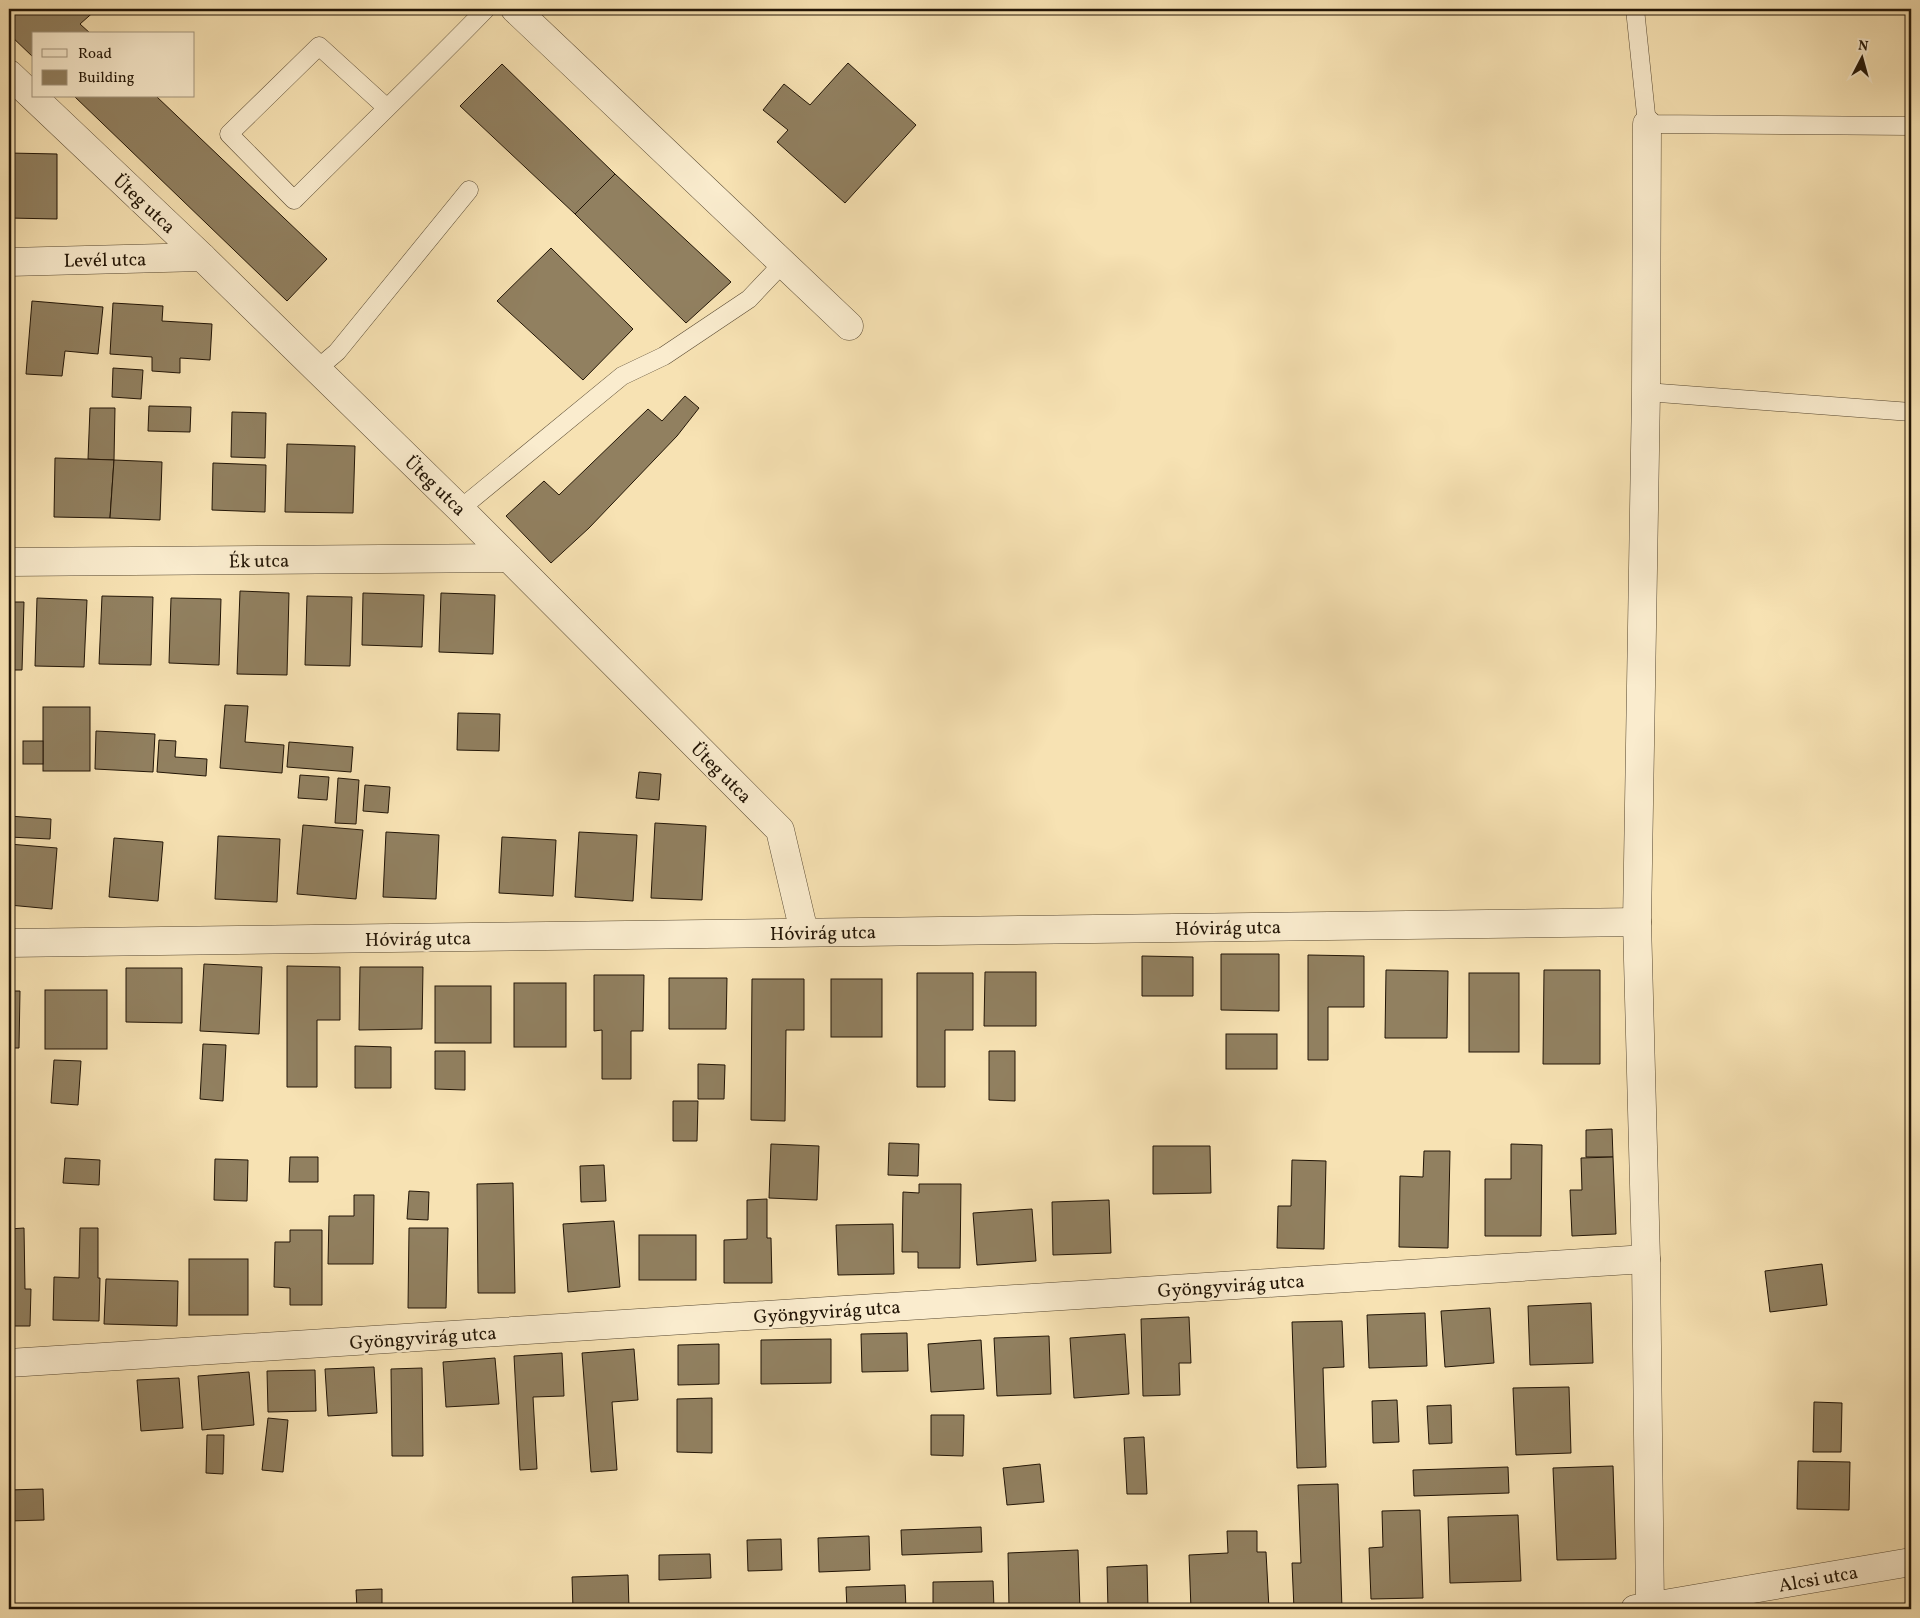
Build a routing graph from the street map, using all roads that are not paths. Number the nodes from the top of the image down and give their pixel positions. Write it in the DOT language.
graph roads {
  1 [pos="486,9"];
  2 [pos="516,9"];
  3 [pos="1635,9"];
  4 [pos="9,74"];
  5 [pos="32,96"];
  6 [pos="34,98"];
  7 [pos="387,108"];
  8 [pos="1648,124"];
  9 [pos="1911,126"];
  10 [pos="470,190"];
  11 [pos="202,257"];
  12 [pos="9,262"];
  13 [pos="783,263"];
  14 [pos="849,326"];
  15 [pos="317,369"];
  16 [pos="1646,392"];
  17 [pos="1911,412"];
  18 [pos="460,509"];
  19 [pos="509,558"];
  20 [pos="9,562"];
  21 [pos="1637,922"];
  22 [pos="804,932"];
  23 [pos="9,944"];
  24 [pos="1646,1259"];
  25 [pos="9,1363"];
  26 [pos="1911,1562"];
  27 [pos="1645,1609"];
  1 -- 7 [label="lane"];
  2 -- 13 [label="street"];
  3 -- 8 [label="lane"];
  4 -- 5 [label="street, Üteg utca"];
  6 -- 11 [label="street, Üteg utca"];
  7 -- 7 [label="lane"];
  8 -- 9 [label="lane"];
  8 -- 16 [label="street"];
  10 -- 15 [label="lane"];
  11 -- 12 [label="street, Levél utca"];
  11 -- 15 [label="street, Üteg utca"];
  13 -- 14 [label="street"];
  13 -- 18 [label="lane"];
  15 -- 18 [label="street, Üteg utca"];
  16 -- 17 [label="lane"];
  16 -- 21 [label="street"];
  18 -- 19 [label="street, Üteg utca"];
  19 -- 20 [label="street, Ék utca"];
  19 -- 22 [label="street, Üteg utca"];
  21 -- 22 [label="street, Hóvirág utca"];
  21 -- 24 [label="street"];
  22 -- 23 [label="street, Hóvirág utca"];
  24 -- 25 [label="street, Gyöngyvirág utca"];
  24 -- 27 [label="street"];
  26 -- 27 [label="street, Alcsi utca"];
}
